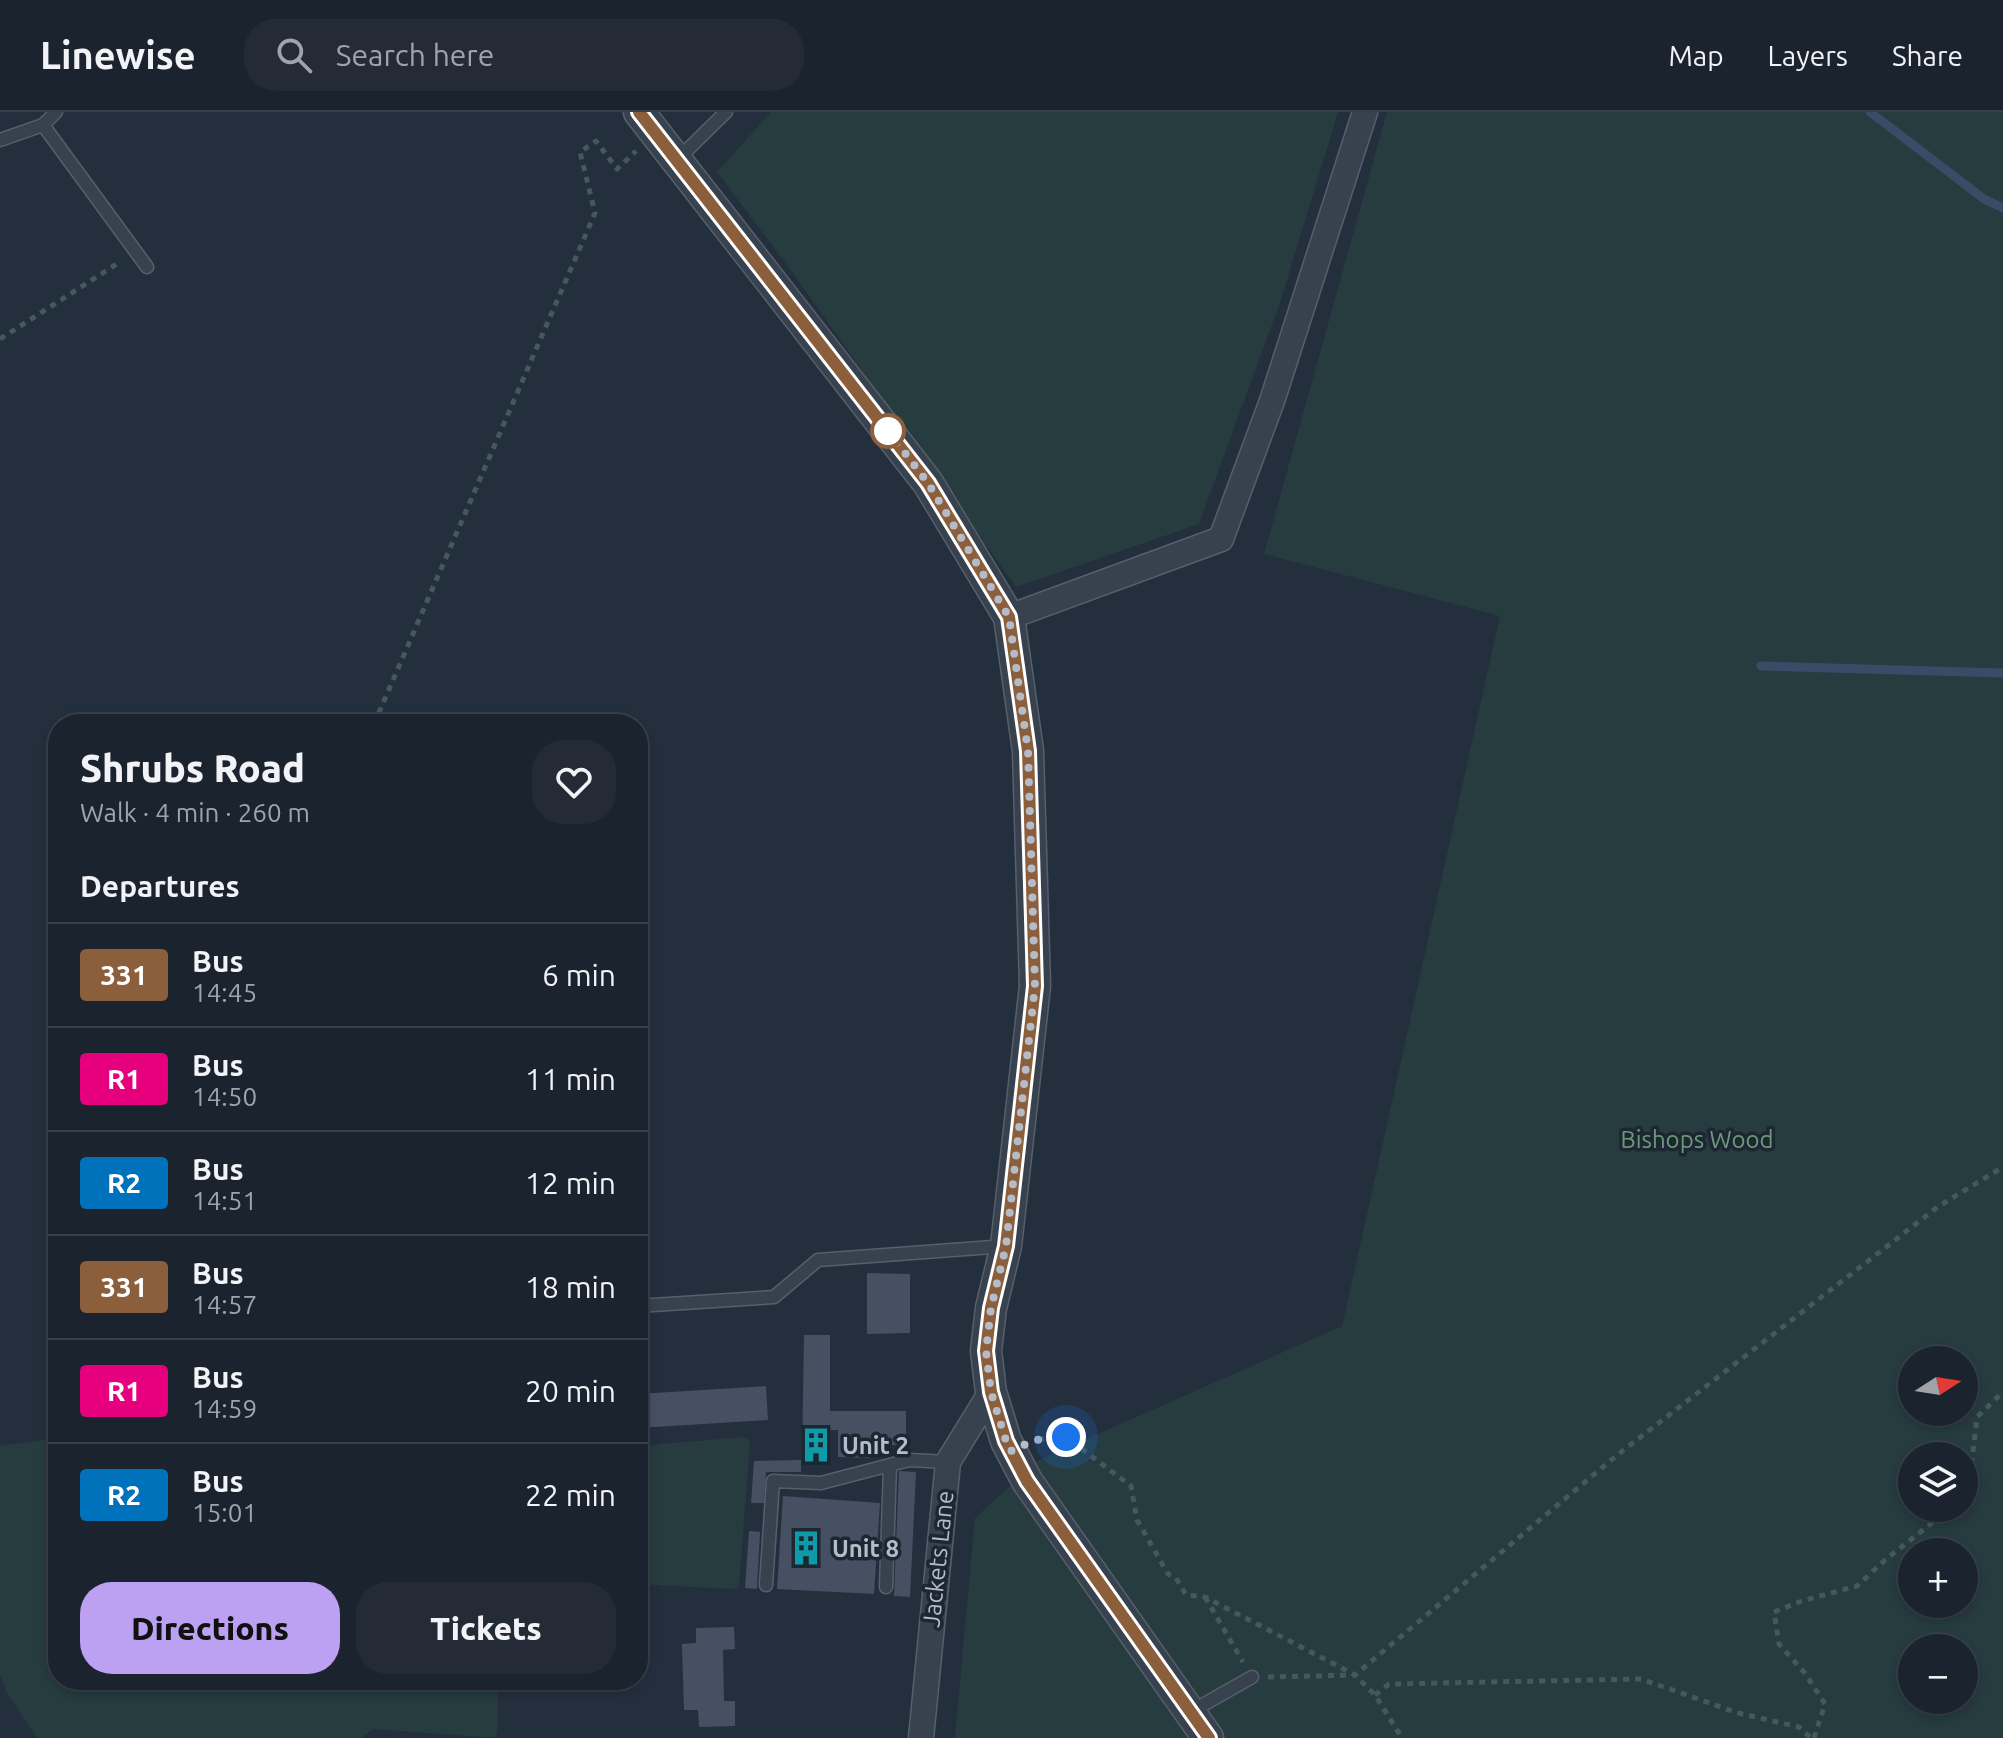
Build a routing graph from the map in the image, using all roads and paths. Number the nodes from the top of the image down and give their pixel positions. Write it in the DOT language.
graph roads {
  1 [pos="56,112"];
  2 [pos="726,112"];
  3 [pos="1365,112"];
  4 [pos="648,123"];
  5 [pos="43,125"];
  6 [pos="0,140"];
  7 [pos="677,160"];
  8 [pos="136,252"];
  9 [pos="147,267"];
  10 [pos="0,339"];
  11 [pos="1009,617"];
  12 [pos="378,714"];
  13 [pos="2003,1167"];
  14 [pos="1006,1246"];
  15 [pos="648,1305"];
  16 [pos="991,1392"];
  17 [pos="2003,1392"];
  18 [pos="1974,1442"];
  19 [pos="1011,1451"];
  20 [pos="948,1462"];
  21 [pos="890,1465"];
  22 [pos="1933,1522"];
  23 [pos="766,1585"];
  24 [pos="886,1587"];
  25 [pos="1205,1597"];
  26 [pos="1355,1675"];
  27 [pos="1252,1677"];
  28 [pos="1375,1695"];
  29 [pos="1192,1711"];
  30 [pos="921,1738"];
  31 [pos="1208,1738"];
  32 [pos="1402,1738"];
  33 [pos="1813,1738"];
  1 -- 5 [label="lane"];
  2 -- 7 [label="lane"];
  3 -- 11 [label="street"];
  4 -- 7 [label="street"];
  4 -- 12 [label="path"];
  5 -- 6 [label="lane"];
  5 -- 8 [label="lane"];
  7 -- 11 [label="street"];
  8 -- 9 [label="lane"];
  8 -- 10 [label="path"];
  11 -- 14 [label="street"];
  13 -- 26 [label="path"];
  14 -- 15 [label="lane"];
  14 -- 16 [label="street"];
  16 -- 19 [label="street"];
  16 -- 20 [label="street, Jackets Lane"];
  17 -- 18 [label="path"];
  19 -- 25 [label="path"];
  19 -- 29 [label="street"];
  20 -- 21 [label="lane"];
  20 -- 30 [label="street, Jackets Lane"];
  21 -- 23 [label="lane"];
  21 -- 24 [label="lane"];
  22 -- 33 [label="path"];
  25 -- 26 [label="path"];
  25 -- 27 [label="path"];
  26 -- 27 [label="path"];
  26 -- 28 [label="path"];
  27 -- 29 [label="lane"];
  28 -- 32 [label="path"];
  28 -- 33 [label="path"];
  29 -- 31 [label="street"];
}
